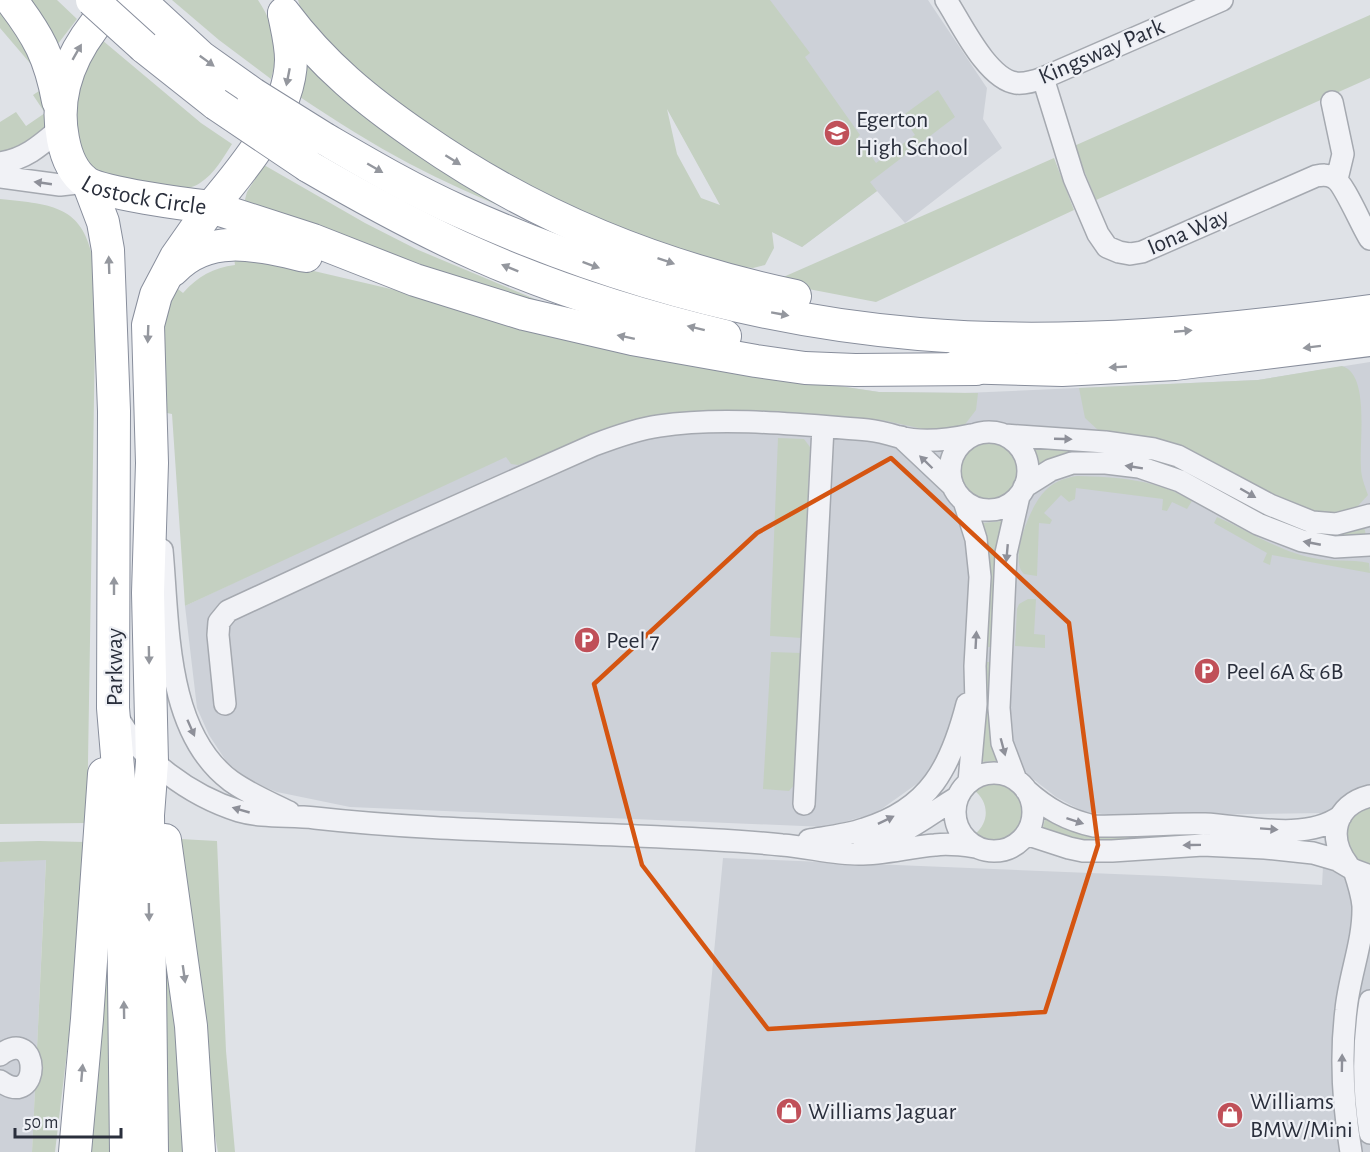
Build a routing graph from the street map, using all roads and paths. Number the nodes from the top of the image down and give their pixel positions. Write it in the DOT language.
graph roads {
  1 [pos="11,0"];
  2 [pos="92,0"];
  3 [pos="117,0"];
  4 [pos="139,0"];
  5 [pos="946,0"];
  6 [pos="1221,0"];
  7 [pos="281,6"];
  8 [pos="1043,78"];
  9 [pos="1332,102"];
  10 [pos="60,120"];
  11 [pos="0,163"];
  12 [pos="0,177"];
  13 [pos="1336,179"];
  14 [pos="87,183"];
  15 [pos="229,222"];
  16 [pos="1370,239"];
  17 [pos="165,279"];
  18 [pos="1370,311"];
  19 [pos="1078,338"];
  20 [pos="1370,340"];
  21 [pos="975,369"];
  22 [pos="823,427"];
  23 [pos="971,435"];
  24 [pos="1005,435"];
  25 [pos="901,437"];
  26 [pos="152,463"];
  27 [pos="1021,492"];
  28 [pos="958,494"];
  29 [pos="1370,516"];
  30 [pos="1370,545"];
  31 [pos="975,666"];
  32 [pos="225,704"];
  33 [pos="113,708"];
  34 [pos="152,760"];
  35 [pos="1021,785"];
  36 [pos="963,789"];
  37 [pos="1370,796"];
  38 [pos="804,804"];
  39 [pos="133,815"];
  40 [pos="297,816"];
  41 [pos="1341,816"];
  42 [pos="1026,834"];
  43 [pos="809,840"];
  44 [pos="784,845"];
  45 [pos="976,847"];
  46 [pos="134,854"];
  47 [pos="1357,870"];
  48 [pos="1370,1001"];
  49 [pos="0,1055"];
  50 [pos="0,1081"];
  51 [pos="195,1086"];
  52 [pos="1370,1133"];
  53 [pos="75,1145"];
  54 [pos="126,1152"];
  55 [pos="152,1152"];
  56 [pos="199,1152"];
  57 [pos="204,1152"];
  58 [pos="1351,1152"];
  1 -- 10 [label="highway"];
  21 -- 2 [label="highway, one-way, bridge"];
  10 -- 3 [label="highway, Lostock Circle, one-way"];
  4 -- 19 [label="highway, one-way, bridge"];
  5 -- 8 [label="street, Kingsway Park"];
  6 -- 8 [label="street, Kingsway Park"];
  7 -- 15 [label="highway, Lostock Circle, one-way"];
  7 -- 19 [label="highway, one-way"];
  8 -- 13 [label="street, Iona Way"];
  9 -- 13 [label="street"];
  10 -- 11 [label="street"];
  10 -- 14 [label="highway, Lostock Circle"];
  14 -- 12 [label="street, one-way"];
  13 -- 16 [label="street"];
  14 -- 15 [label="highway, Lostock Circle"];
  33 -- 14 [label="highway, Parkway, one-way"];
  15 -- 17 [label="highway"];
  15 -- 17 [label="highway, Parkway"];
  21 -- 15 [label="highway, one-way"];
  17 -- 26 [label="highway, Parkway, one-way"];
  19 -- 18 [label="highway, one-way"];
  20 -- 21 [label="highway, one-way"];
  22 -- 25 [label="street"];
  22 -- 32 [label="street"];
  22 -- 38 [label="street"];
  23 -- 24 [label="street"];
  23 -- 25 [label="street"];
  23 -- 28 [label="street"];
  24 -- 27 [label="street"];
  24 -- 29 [label="street, one-way"];
  28 -- 25 [label="street, one-way"];
  26 -- 34 [label="highway, Parkway, one-way"];
  26 -- 40 [label="street, one-way"];
  27 -- 28 [label="street"];
  30 -- 27 [label="street, one-way"];
  27 -- 35 [label="street, one-way"];
  31 -- 28 [label="street, one-way"];
  31 -- 36 [label="street"];
  43 -- 31 [label="street, one-way"];
  33 -- 34 [label="street"];
  33 -- 39 [label="highway, Parkway"];
  34 -- 39 [label="highway, Parkway"];
  40 -- 34 [label="street, one-way"];
  35 -- 36 [label="street"];
  35 -- 41 [label="street, one-way"];
  35 -- 42 [label="street"];
  36 -- 43 [label="street"];
  36 -- 45 [label="street"];
  37 -- 41 [label="street"];
  39 -- 46 [label="highway"];
  39 -- 46 [label="highway"];
  40 -- 44 [label="street"];
  41 -- 47 [label="street"];
  42 -- 45 [label="street"];
  47 -- 42 [label="street, one-way"];
  43 -- 44 [label="street"];
  44 -- 45 [label="street"];
  46 -- 51 [label="highway, one-way"];
  53 -- 46 [label="highway, one-way"];
  54 -- 46 [label="highway, one-way"];
  46 -- 55 [label="highway, one-way"];
  58 -- 47 [label="street, one-way"];
  48 -- 52 [label="street"];
  49 -- 50 [label="street"];
  51 -- 56 [label="highway"];
  51 -- 57 [label="highway"];
}
